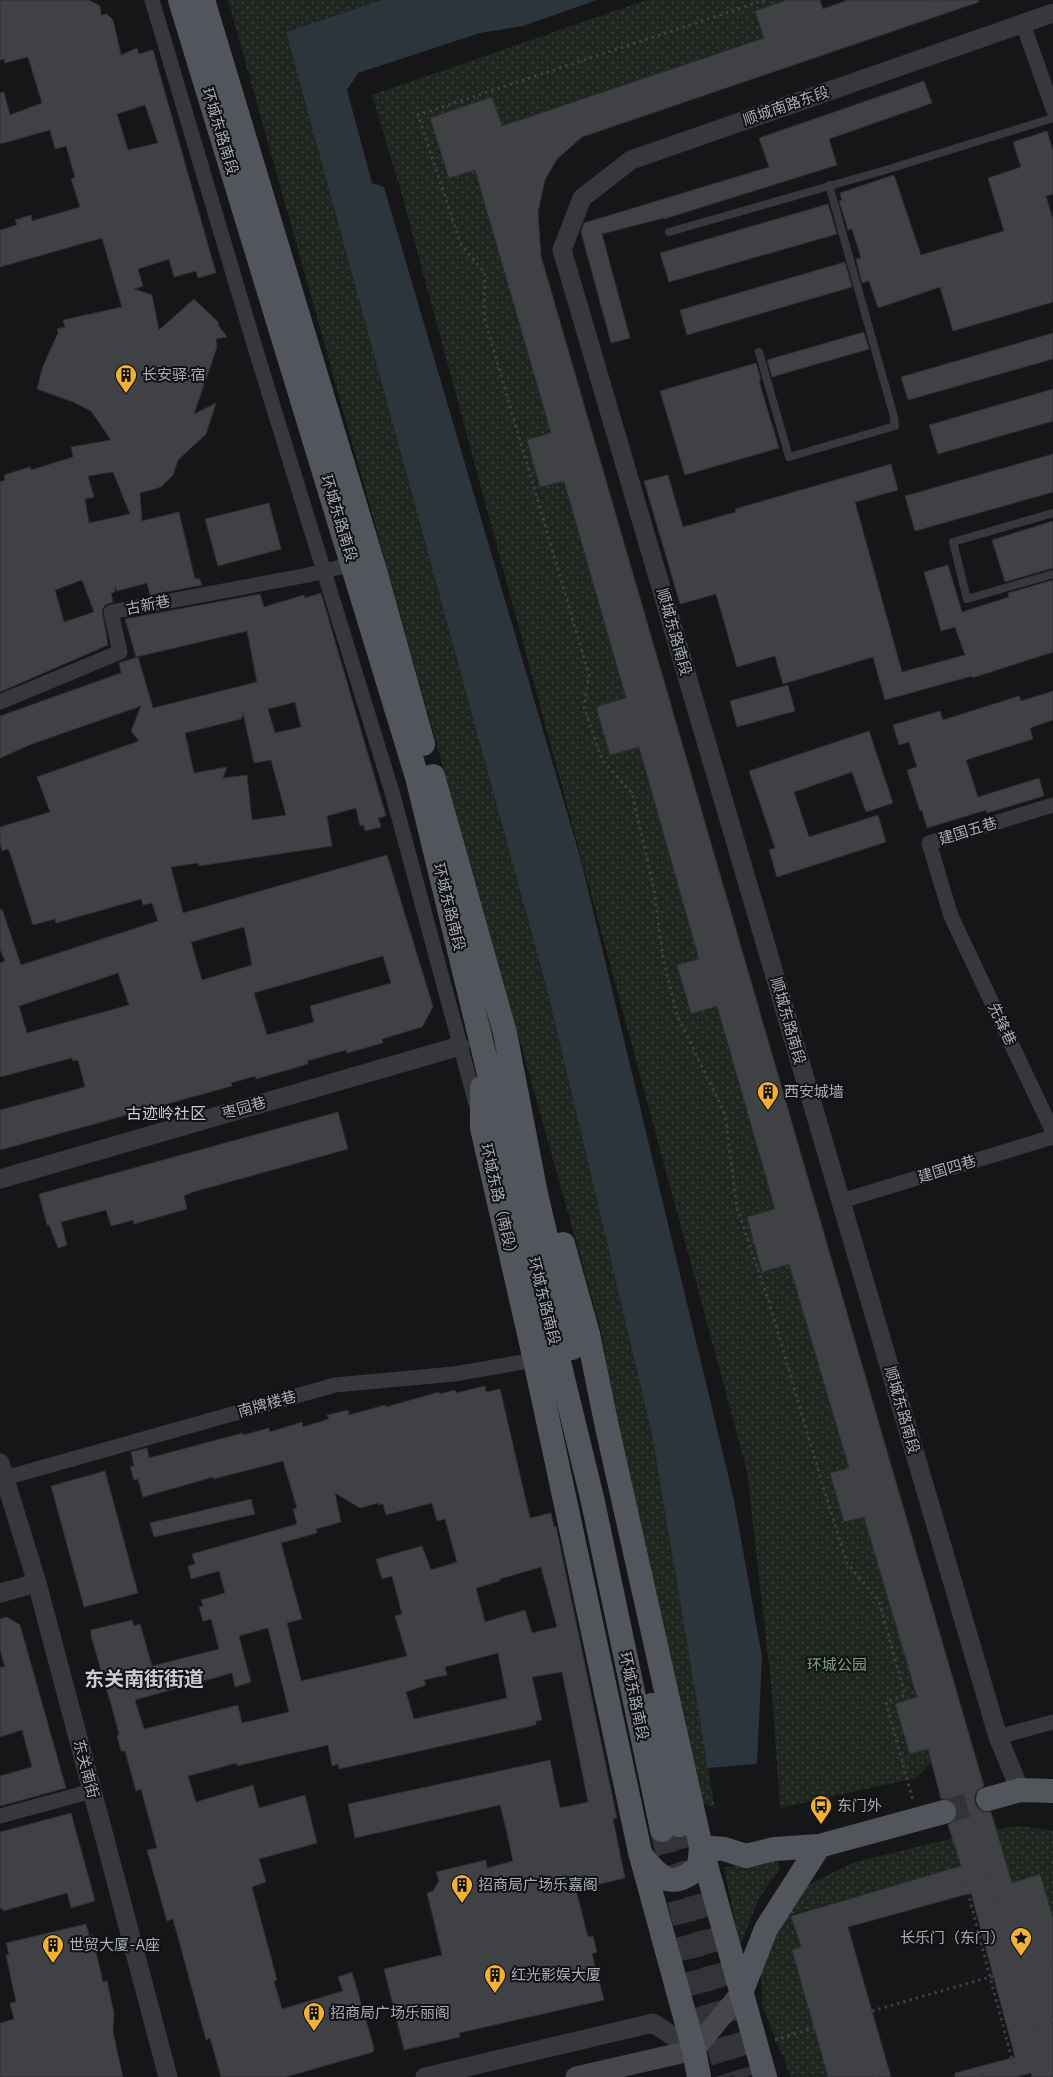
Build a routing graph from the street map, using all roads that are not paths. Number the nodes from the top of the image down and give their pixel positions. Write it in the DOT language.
graph roads {
  1 [pos="152,0"];
  2 [pos="180,0"];
  3 [pos="203,0"];
  4 [pos="1053,14"];
  5 [pos="1023,24"];
  6 [pos="1053,109"];
  7 [pos="1053,118"];
  8 [pos="829,185"];
  9 [pos="669,232"];
  10 [pos="562,250"];
  11 [pos="759,352"];
  12 [pos="1053,513"];
  13 [pos="353,564"];
  14 [pos="323,571"];
  15 [pos="1053,574"];
  16 [pos="0,702"];
  17 [pos="1053,805"];
  18 [pos="951,916"];
  19 [pos="505,1033"];
  20 [pos="470,1044"];
  21 [pos="1053,1132"];
  22 [pos="1053,1137"];
  23 [pos="0,1179"];
  24 [pos="841,1201"];
  25 [pos="536,1360"];
  26 [pos="3,1470"];
  27 [pos="37,1583"];
  28 [pos="0,1593"];
  29 [pos="1053,1722"];
  30 [pos="998,1736"];
  31 [pos="1020,1790"];
  32 [pos="92,1791"];
  33 [pos="1053,1791"];
  34 [pos="988,1799"];
  35 [pos="944,1812"];
  36 [pos="0,1816"];
  37 [pos="819,1846"];
  38 [pos="701,1847"];
  39 [pos="640,1852"];
  40 [pos="741,1994"];
  41 [pos="694,2050"];
  42 [pos="168,2077"];
  43 [pos="425,2077"];
  44 [pos="576,2077"];
  45 [pos="698,2077"];
  46 [pos="764,2077"];
  1 -- 14 [label="street"];
  2 -- 13 [label="main road, 环城东路南段"];
  3 -- 19 [label="main road, 环城东路南段"];
  4 -- 5 [label="street, 顺城南路东段"];
  5 -- 6 [label="street"];
  5 -- 10 [label="street, 顺城南路东段"];
  7 -- 8 [label="lane"];
  8 -- 9 [label="lane"];
  8 -- 11 [label="lane"];
  10 -- 24 [label="street, 顺城东路南段"];
  12 -- 15 [label="lane"];
  13 -- 14 [label="street, 古新巷"];
  13 -- 20 [label="main road, 环城东路南段"];
  14 -- 16 [label="street, 古新巷"];
  14 -- 20 [label="street"];
  17 -- 18 [label="street, 建国五巷"];
  18 -- 21 [label="street, 先锋巷"];
  19 -- 20 [label="main road, 环城东路南段"];
  19 -- 38 [label="main road"];
  20 -- 23 [label="street, 枣园巷"];
  20 -- 25 [label="main road, 环城东路（南段）"];
  22 -- 24 [label="street, 建国四巷"];
  24 -- 30 [label="street, 顺城东路南段"];
  25 -- 26 [label="street, 南牌楼巷"];
  25 -- 39 [label="main road, 环城东路（南段）"];
  26 -- 27 [label="street, 东关南街"];
  27 -- 28 [label="street"];
  27 -- 32 [label="street, 东关南街"];
  29 -- 30 [label="street"];
  30 -- 31 [label="street, 顺城东路南段"];
  31 -- 33 [label="main road"];
  31 -- 34 [label="main road"];
  32 -- 36 [label="street"];
  32 -- 42 [label="street, 东关南街"];
  35 -- 37 [label="main road"];
  37 -- 38 [label="main road"];
  37 -- 40 [label="main road"];
  38 -- 39 [label="main road"];
  38 -- 40 [label="main road"];
  39 -- 41 [label="main road, 环城东路（南段）"];
  40 -- 41 [label="main road"];
  40 -- 46 [label="main road"];
  41 -- 43 [label="street"];
  41 -- 44 [label="main road"];
  41 -- 45 [label="main road, 环城东路（南段）"];
}
